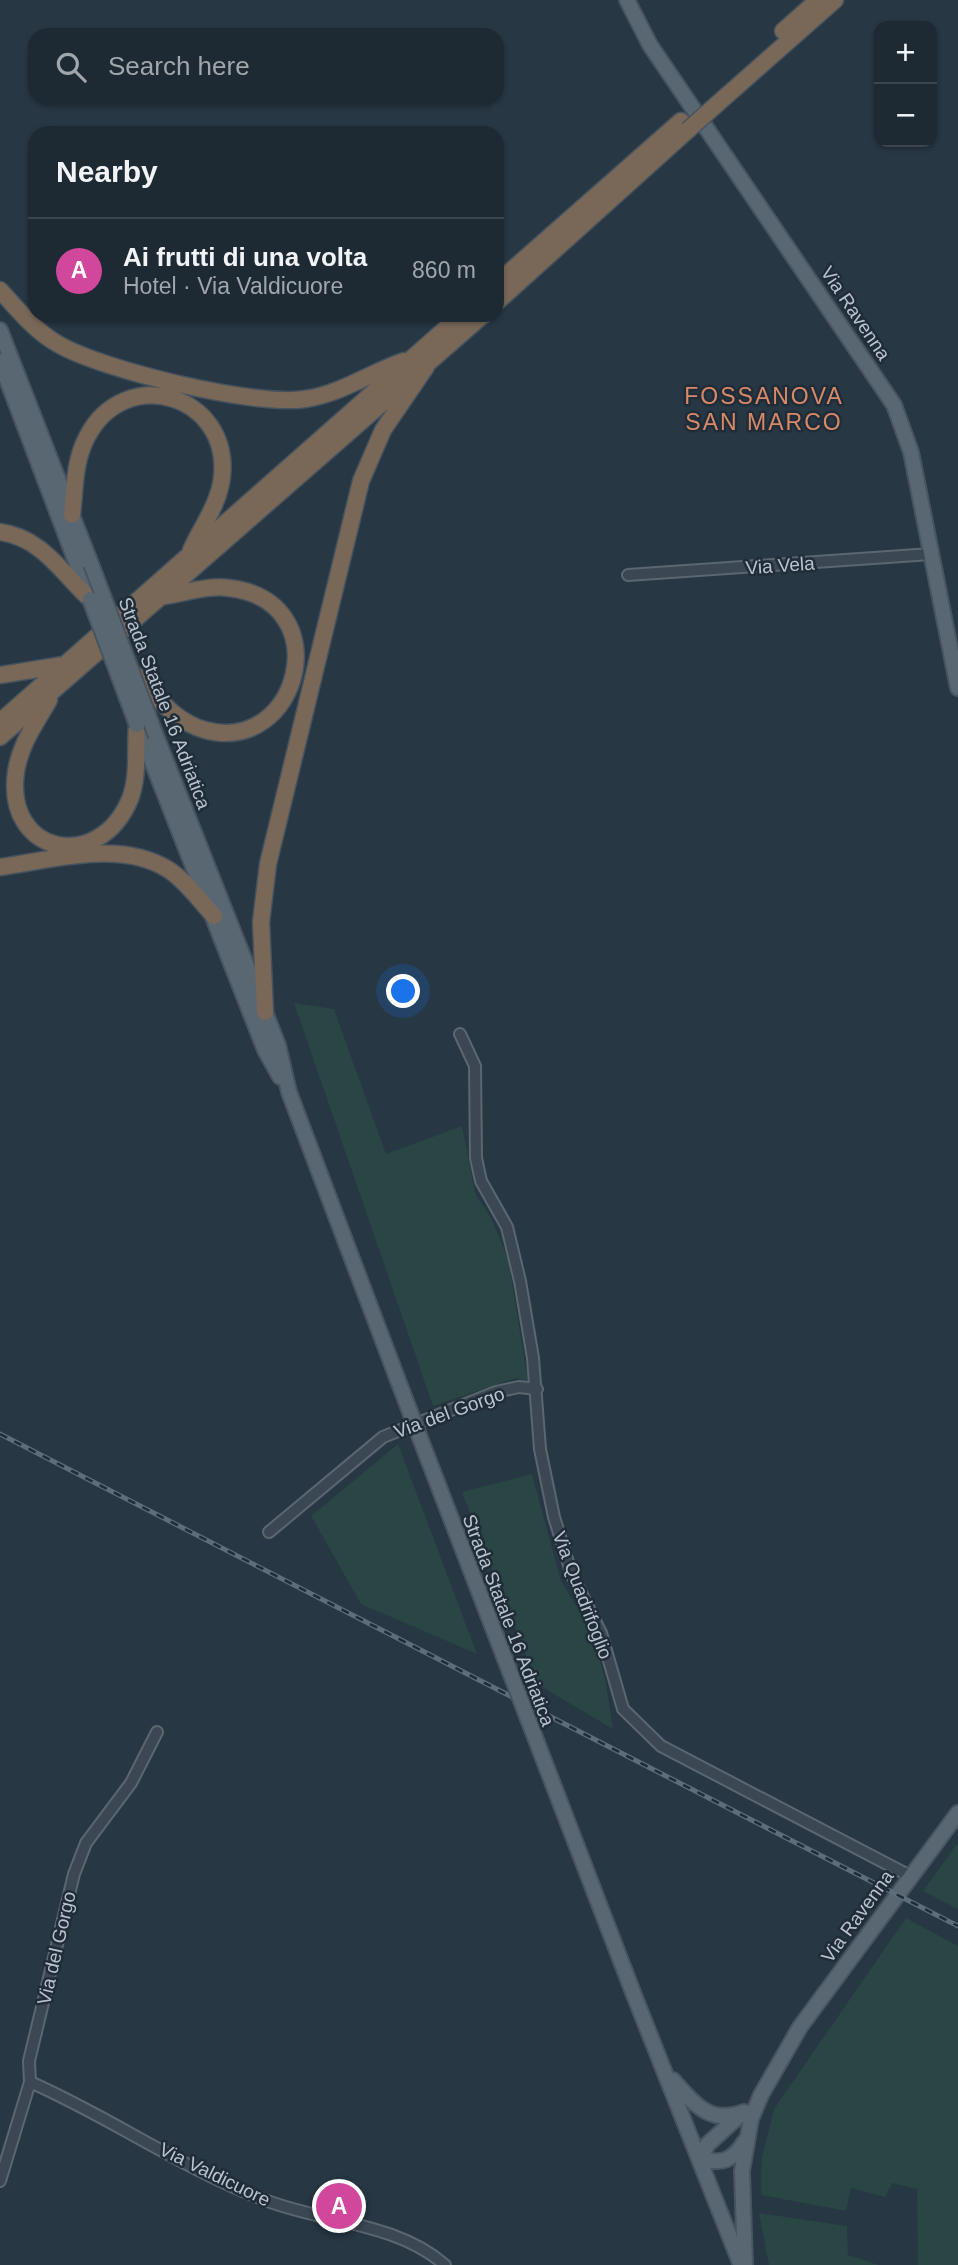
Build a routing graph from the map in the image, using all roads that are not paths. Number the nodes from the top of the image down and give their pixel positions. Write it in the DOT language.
graph roads {
  1 [pos="627,0"];
  2 [pos="818,0"];
  3 [pos="835,0"];
  4 [pos="713,100"];
  5 [pos="667,141"];
  6 [pos="504,277"];
  7 [pos="0,290"];
  8 [pos="504,295"];
  9 [pos="28,319"];
  10 [pos="30,322"];
  11 [pos="453,322"];
  12 [pos="475,322"];
  13 [pos="0,330"];
  14 [pos="410,360"];
  15 [pos="0,361"];
  16 [pos="426,367"];
  17 [pos="72,515"];
  18 [pos="0,532"];
  19 [pos="77,547"];
  20 [pos="932,554"];
  21 [pos="186,559"];
  22 [pos="628,575"];
  23 [pos="163,597"];
  24 [pos="90,599"];
  25 [pos="63,665"];
  26 [pos="131,671"];
  27 [pos="0,675"];
  28 [pos="56,688"];
  29 [pos="958,688"];
  30 [pos="0,722"];
  31 [pos="137,725"];
  32 [pos="0,737"];
  33 [pos="145,745"];
  34 [pos="0,867"];
  35 [pos="214,916"];
  36 [pos="265,1012"];
  37 [pos="460,1034"];
  38 [pos="289,1092"];
  39 [pos="537,1389"];
  40 [pos="269,1532"];
  41 [pos="157,1732"];
  42 [pos="958,1813"];
  43 [pos="958,1827"];
  44 [pos="910,1876"];
  45 [pos="793,2044"];
  46 [pos="665,2069"];
  47 [pos="30,2082"];
  48 [pos="761,2095"];
  49 [pos="744,2112"];
  50 [pos="747,2137"];
  51 [pos="700,2158"];
  52 [pos="0,2181"];
  53 [pos="445,2265"];
  54 [pos="743,2265"];
  1 -- 20 [label="main road, Via Ravenna"];
  2 -- 4 [label="highway"];
  3 -- 4 [label="highway"];
  4 -- 5 [label="highway"];
  5 -- 6 [label="highway"];
  5 -- 8 [label="highway"];
  7 -- 9 [label="highway"];
  10 -- 14 [label="highway"];
  11 -- 14 [label="highway"];
  12 -- 16 [label="highway"];
  13 -- 17 [label="main road, Strada Statale 16 Adriatica"];
  14 -- 21 [label="highway"];
  15 -- 19 [label="main road, Strada Statale 16 Adriatica"];
  16 -- 23 [label="highway"];
  16 -- 36 [label="highway"];
  17 -- 19 [label="main road, Strada Statale 16 Adriatica"];
  17 -- 21 [label="highway"];
  18 -- 24 [label="highway"];
  19 -- 24 [label="main road, Strada Statale 16 Adriatica"];
  19 -- 26 [label="main road, Strada Statale 16 Adriatica, bridge"];
  20 -- 22 [label="street, Via Vela"];
  20 -- 29 [label="main road, Via Ravenna"];
  21 -- 25 [label="highway"];
  23 -- 26 [label="highway"];
  23 -- 28 [label="highway"];
  24 -- 31 [label="main road, Strada Statale 16 Adriatica, bridge"];
  25 -- 27 [label="highway"];
  25 -- 30 [label="highway"];
  26 -- 33 [label="main road, Strada Statale 16 Adriatica, bridge"];
  28 -- 32 [label="highway"];
  28 -- 33 [label="highway"];
  31 -- 33 [label="highway"];
  33 -- 35 [label="main road, Strada Statale 16 Adriatica"];
  33 -- 36 [label="main road, Strada Statale 16 Adriatica"];
  34 -- 35 [label="highway"];
  35 -- 38 [label="main road, Strada Statale 16 Adriatica"];
  36 -- 38 [label="main road, Strada Statale 16 Adriatica"];
  37 -- 39 [label="street, Via Quadrifoglio"];
  38 -- 46 [label="main road, Strada Statale 16 Adriatica, bridge"];
  39 -- 40 [label="street, Via del Gorgo"];
  39 -- 44 [label="street, Via Quadrifoglio"];
  41 -- 47 [label="street, Via del Gorgo"];
  42 -- 44 [label="main road, Via Ravenna"];
  43 -- 45 [label="main road, Via Ravenna"];
  44 -- 45 [label="main road, Via Ravenna"];
  45 -- 48 [label="main road, Via Ravenna"];
  46 -- 49 [label="main road"];
  46 -- 51 [label="main road, Strada Statale 16 Adriatica"];
  47 -- 52 [label="street, Via del Gorgo"];
  47 -- 53 [label="street, Via Valdicuore"];
  48 -- 49 [label="main road, Via Ravenna"];
  48 -- 50 [label="main road, Via Ravenna"];
  49 -- 51 [label="main road, Via Ravenna"];
  50 -- 51 [label="main road, Via Ravenna"];
  50 -- 54 [label="main road, Via Ravenna"];
  51 -- 54 [label="main road, Via Ravenna"];
}
